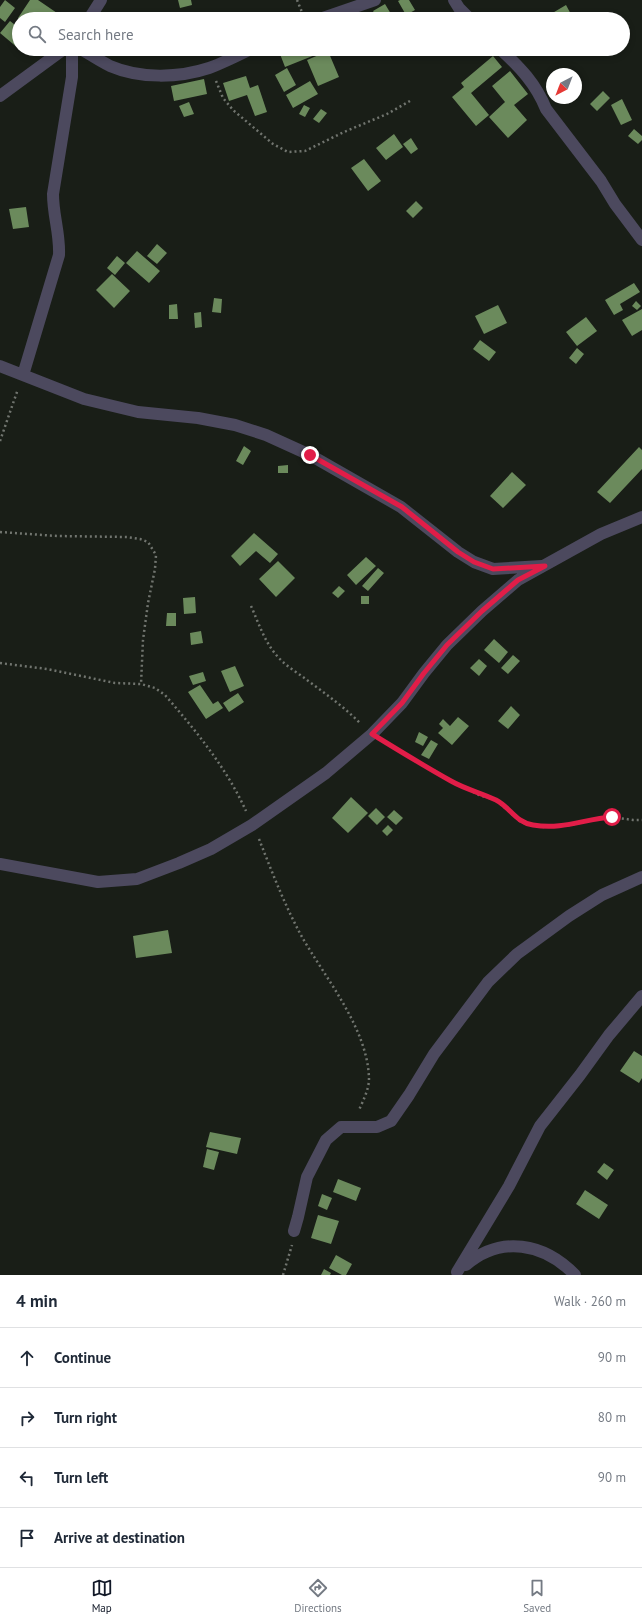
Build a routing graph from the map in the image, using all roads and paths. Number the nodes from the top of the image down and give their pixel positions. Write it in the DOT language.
graph roads {
  1 [pos="101,0"];
  2 [pos="297,0"];
  3 [pos="375,0"];
  4 [pos="454,0"];
  5 [pos="93,12"];
  6 [pos="302,12"];
  7 [pos="340,12"];
  8 [pos="463,12"];
  9 [pos="54,56"];
  10 [pos="72,56"];
  11 [pos="93,56"];
  12 [pos="236,56"];
  13 [pos="507,56"];
  14 [pos="210,68"];
  15 [pos="0,96"];
  16 [pos="410,101"];
  17 [pos="642,240"];
  18 [pos="0,366"];
  19 [pos="23,375"];
  20 [pos="0,442"];
  21 [pos="642,517"];
  22 [pos="0,532"];
  23 [pos="545,566"];
  24 [pos="251,606"];
  25 [pos="0,663"];
  26 [pos="141,684"];
  27 [pos="372,734"];
  28 [pos="642,820"];
  29 [pos="252,825"];
  30 [pos="0,864"];
  31 [pos="642,877"];
  32 [pos="642,996"];
  33 [pos="341,1127"];
  34 [pos="294,1231"];
  35 [pos="455,1274"];
  36 [pos="283,1275"];
  37 [pos="575,1275"];
  1 -- 5 [label="street"];
  2 -- 6 [label="path"];
  3 -- 7 [label="street"];
  4 -- 8 [label="street"];
  9 -- 15 [label="street"];
  10 -- 19 [label="street"];
  11 -- 14 [label="street"];
  12 -- 14 [label="street"];
  13 -- 17 [label="street"];
  14 -- 16 [label="path"];
  18 -- 19 [label="street"];
  19 -- 20 [label="path"];
  19 -- 23 [label="street"];
  21 -- 23 [label="street"];
  22 -- 26 [label="path"];
  23 -- 27 [label="street"];
  24 -- 27 [label="path"];
  25 -- 26 [label="path"];
  26 -- 29 [label="path"];
  27 -- 28 [label="path"];
  27 -- 29 [label="street"];
  29 -- 30 [label="street"];
  29 -- 33 [label="path"];
  31 -- 33 [label="street"];
  32 -- 35 [label="street"];
  33 -- 34 [label="street"];
  34 -- 36 [label="path"];
  35 -- 37 [label="street"];
}
